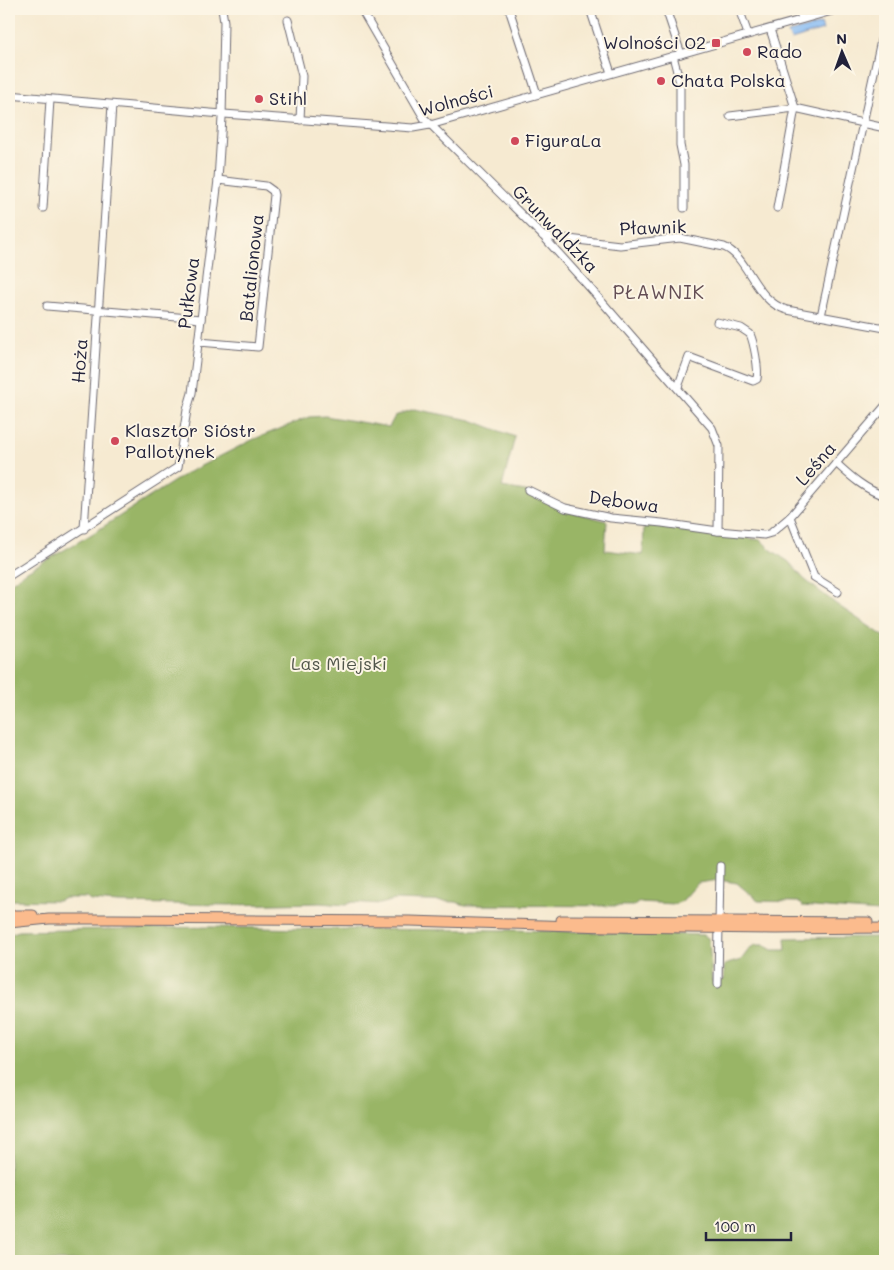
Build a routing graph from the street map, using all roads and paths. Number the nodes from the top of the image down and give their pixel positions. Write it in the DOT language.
graph roads {
  1 [pos="222,9"];
  2 [pos="361,9"];
  3 [pos="508,9"];
  4 [pos="590,9"];
  5 [pos="666,9"];
  6 [pos="739,9"];
  7 [pos="798,9"];
  8 [pos="839,9"];
  9 [pos="802,19"];
  10 [pos="288,20"];
  11 [pos="885,22"];
  12 [pos="770,28"];
  13 [pos="748,34"];
  14 [pos="677,55"];
  15 [pos="611,73"];
  16 [pos="538,94"];
  17 [pos="9,96"];
  18 [pos="50,100"];
  19 [pos="112,105"];
  20 [pos="795,108"];
  21 [pos="222,114"];
  22 [pos="730,116"];
  23 [pos="300,120"];
  24 [pos="863,124"];
  25 [pos="430,125"];
  26 [pos="885,128"];
  27 [pos="218,180"];
  28 [pos="43,208"];
  29 [pos="684,208"];
  30 [pos="777,208"];
  31 [pos="543,236"];
  32 [pos="47,306"];
  33 [pos="98,310"];
  34 [pos="821,316"];
  35 [pos="201,319"];
  36 [pos="717,322"];
  37 [pos="885,328"];
  38 [pos="199,342"];
  39 [pos="678,387"];
  40 [pos="884,409"];
  41 [pos="836,463"];
  42 [pos="528,490"];
  43 [pos="885,496"];
  44 [pos="790,517"];
  45 [pos="84,528"];
  46 [pos="718,531"];
  47 [pos="764,535"];
  48 [pos="9,576"];
  49 [pos="838,592"];
  50 [pos="720,866"];
  51 [pos="9,915"];
  52 [pos="65,919"];
  53 [pos="9,923"];
  54 [pos="885,923"];
  55 [pos="719,924"];
  56 [pos="885,928"];
  57 [pos="718,984"];
  1 -- 21 [label="street, Pułkowa"];
  2 -- 25 [label="street, Grunwaldzka"];
  3 -- 16 [label="street"];
  4 -- 15 [label="street"];
  5 -- 14 [label="street"];
  6 -- 13 [label="street"];
  7 -- 9 [label="street"];
  8 -- 9 [label="street, Wolności"];
  9 -- 12 [label="street, Wolności"];
  10 -- 23 [label="street"];
  11 -- 24 [label="street"];
  12 -- 13 [label="street, Wolności"];
  12 -- 20 [label="street"];
  13 -- 14 [label="street, Wolności"];
  14 -- 15 [label="street, Wolności"];
  14 -- 29 [label="street"];
  15 -- 16 [label="street, Wolności"];
  16 -- 25 [label="street, Wolności"];
  17 -- 18 [label="street, Wolności"];
  18 -- 19 [label="street, Wolności"];
  18 -- 28 [label="street"];
  19 -- 21 [label="street, Wolności"];
  19 -- 33 [label="street, Hoża"];
  20 -- 22 [label="street"];
  20 -- 24 [label="street"];
  20 -- 30 [label="street"];
  21 -- 23 [label="street, Wolności"];
  21 -- 27 [label="street, Pułkowa"];
  23 -- 25 [label="street, Wolności"];
  24 -- 26 [label="street"];
  24 -- 34 [label="street"];
  25 -- 31 [label="street, Grunwaldzka"];
  27 -- 35 [label="street, Pułkowa"];
  27 -- 38 [label="street, Batalionowa"];
  31 -- 34 [label="street, Pławnik"];
  31 -- 39 [label="street, Grunwaldzka"];
  32 -- 33 [label="street"];
  33 -- 35 [label="street"];
  33 -- 45 [label="street, Hoża"];
  34 -- 37 [label="street, Pławnik"];
  35 -- 38 [label="street, Pułkowa"];
  36 -- 39 [label="street"];
  38 -- 45 [label="street, Pułkowa"];
  39 -- 46 [label="street, Grunwaldzka"];
  40 -- 41 [label="street, Leśna"];
  41 -- 43 [label="street"];
  41 -- 44 [label="street, Leśna"];
  42 -- 46 [label="street, Dębowa"];
  44 -- 47 [label="street, Leśna"];
  44 -- 49 [label="street"];
  45 -- 48 [label="street"];
  46 -- 47 [label="street, Dębowa"];
  50 -- 55 [label="street"];
  51 -- 52 [label="main road"];
  52 -- 53 [label="main road"];
  52 -- 55 [label="main road"];
  54 -- 55 [label="main road"];
  55 -- 56 [label="main road"];
  55 -- 57 [label="street"];
}
